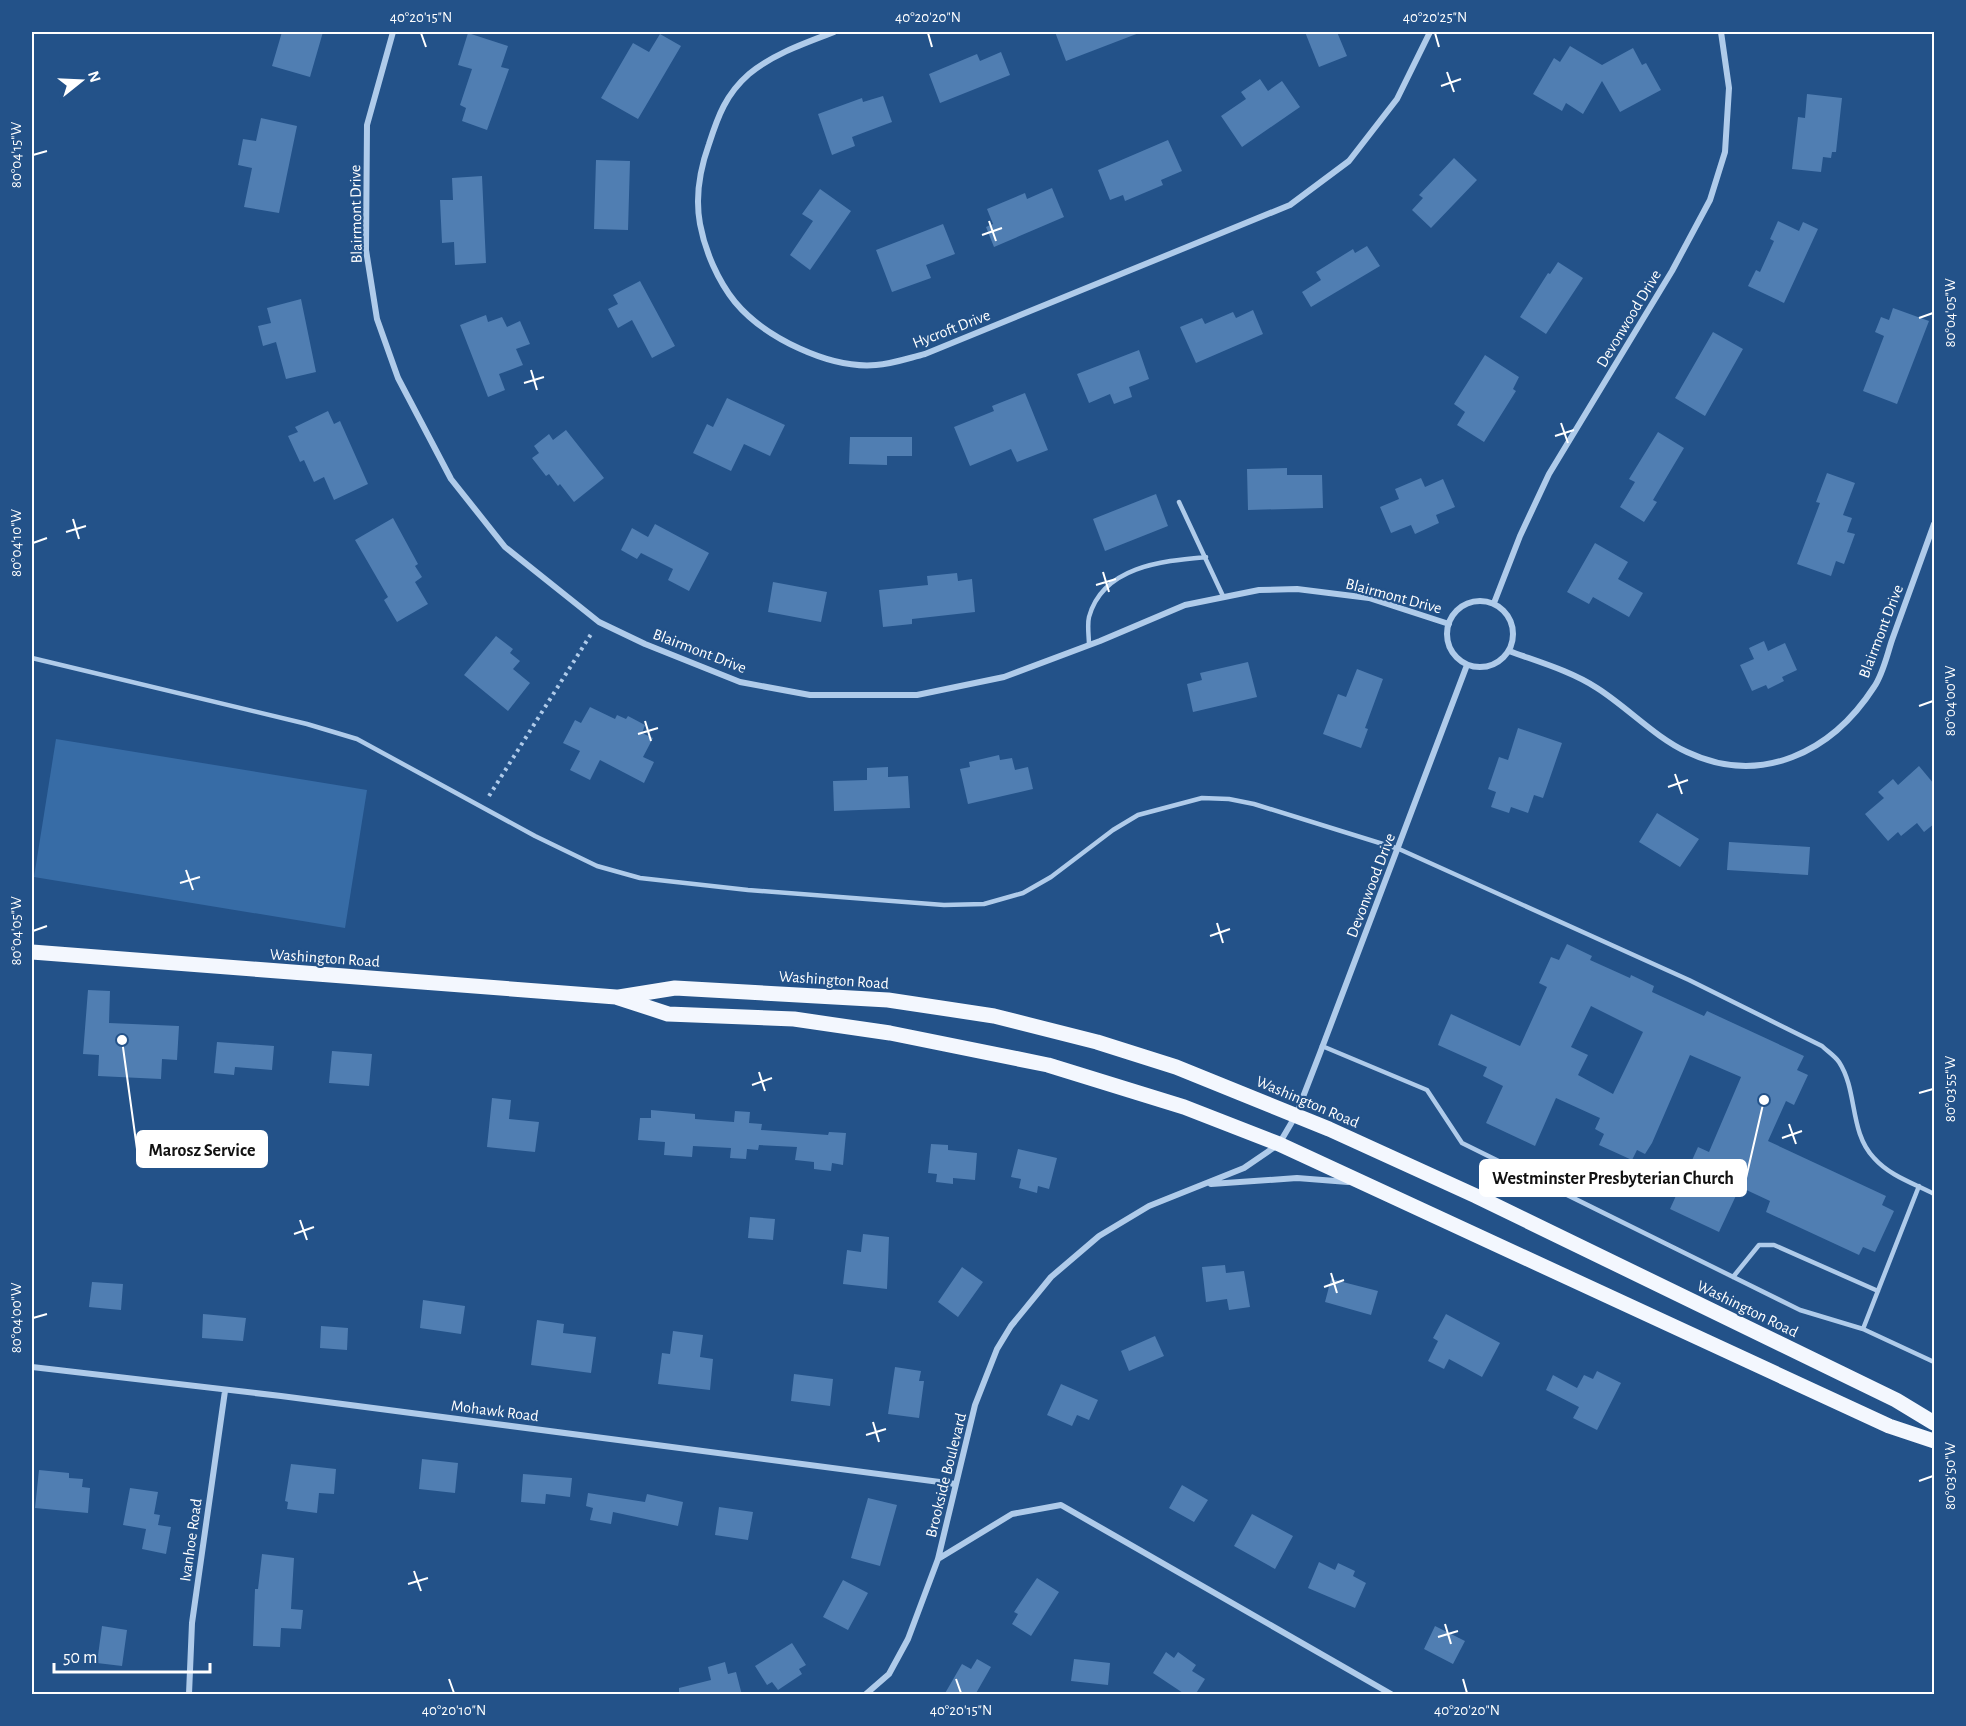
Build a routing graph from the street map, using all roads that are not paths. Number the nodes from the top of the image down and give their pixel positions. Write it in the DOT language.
graph roads {
  1 [pos="393,32"];
  2 [pos="834,32"];
  3 [pos="1430,32"];
  4 [pos="1721,32"];
  5 [pos="1179,502"];
  6 [pos="1935,524"];
  7 [pos="1206,556"];
  8 [pos="1223,596"];
  9 [pos="1494,603"];
  10 [pos="1449,624"];
  11 [pos="1089,645"];
  12 [pos="1509,651"];
  13 [pos="32,658"];
  14 [pos="1467,665"];
  15 [pos="1399,849"];
  16 [pos="32,952"];
  17 [pos="616,998"];
  18 [pos="1322,1046"];
  19 [pos="1296,1114"];
  20 [pos="1280,1144"];
  21 [pos="1367,1184"];
  22 [pos="1202,1185"];
  23 [pos="1919,1186"];
  24 [pos="1935,1194"];
  25 [pos="1733,1277"];
  26 [pos="1878,1291"];
  27 [pos="1863,1329"];
  28 [pos="1935,1362"];
  29 [pos="32,1367"];
  30 [pos="225,1391"];
  31 [pos="1935,1423"];
  32 [pos="1935,1441"];
  33 [pos="955,1484"];
  34 [pos="938,1559"];
  35 [pos="189,1695"];
  36 [pos="866,1695"];
  37 [pos="1391,1695"];
  1 -- 11 [label="street, Blairmont Drive"];
  2 -- 3 [label="street, Hycroft Drive"];
  4 -- 9 [label="street, Devonwood Drive"];
  5 -- 7 [label="lane"];
  6 -- 12 [label="street, Blairmont Drive"];
  7 -- 8 [label="lane"];
  7 -- 11 [label="lane"];
  8 -- 10 [label="street, Blairmont Drive"];
  8 -- 11 [label="street, Blairmont Drive"];
  9 -- 10 [label="street, Blairmont Drive"];
  9 -- 12 [label="street"];
  10 -- 14 [label="street, Blairmont Drive"];
  12 -- 14 [label="street"];
  13 -- 15 [label="lane"];
  14 -- 15 [label="street, Devonwood Drive"];
  15 -- 18 [label="street, Devonwood Drive"];
  15 -- 23 [label="lane"];
  16 -- 17 [label="main road, Washington Road"];
  17 -- 19 [label="main road, Washington Road"];
  17 -- 20 [label="main road, Washington Road"];
  18 -- 19 [label="street, Devonwood Drive"];
  18 -- 25 [label="lane"];
  19 -- 20 [label="street, Devonwood Drive"];
  19 -- 31 [label="main road, Washington Road"];
  20 -- 21 [label="main road, Washington Road"];
  20 -- 22 [label="street, Brookside Boulevard"];
  21 -- 22 [label="street"];
  21 -- 32 [label="main road, Washington Road"];
  22 -- 33 [label="street, Brookside Boulevard"];
  23 -- 24 [label="lane"];
  23 -- 26 [label="lane"];
  25 -- 26 [label="lane"];
  25 -- 27 [label="lane"];
  26 -- 27 [label="lane"];
  27 -- 28 [label="lane"];
  29 -- 30 [label="street, Mohawk Road"];
  30 -- 33 [label="street, Mohawk Road"];
  30 -- 35 [label="street, Ivanhoe Road"];
  33 -- 34 [label="street, Brookside Boulevard"];
  34 -- 36 [label="street"];
  34 -- 37 [label="street, Brookside Boulevard"];
}
